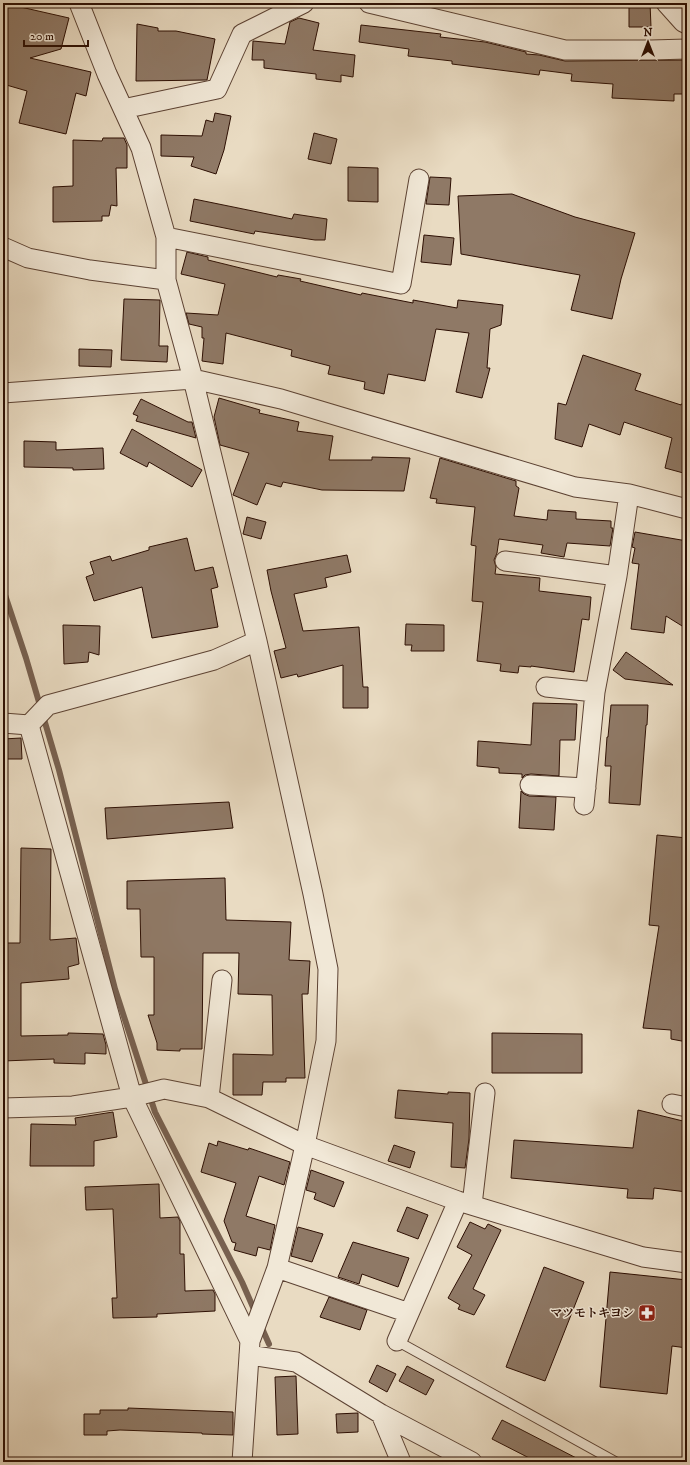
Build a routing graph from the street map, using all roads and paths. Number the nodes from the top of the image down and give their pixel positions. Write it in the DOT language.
graph roads {
  1 [pos="78,3"];
  2 [pos="304,3"];
  3 [pos="369,3"];
  4 [pos="666,3"];
  5 [pos="687,24"];
  6 [pos="687,49"];
  7 [pos="123,109"];
  8 [pos="419,179"];
  9 [pos="166,237"];
  10 [pos="3,247"];
  11 [pos="166,280"];
  12 [pos="193,379"];
  13 [pos="3,393"];
  14 [pos="629,494"];
  15 [pos="687,509"];
  16 [pos="505,561"];
  17 [pos="617,576"];
  18 [pos="257,642"];
  19 [pos="546,687"];
  20 [pos="595,692"];
  21 [pos="3,723"];
  22 [pos="30,724"];
  23 [pos="530,785"];
  24 [pos="222,980"];
  25 [pos="485,1093"];
  26 [pos="132,1097"];
  27 [pos="209,1098"];
  28 [pos="3,1108"];
  29 [pos="305,1145"];
  30 [pos="465,1203"];
  31 [pos="687,1263"];
  32 [pos="277,1268"];
  33 [pos="409,1313"];
  34 [pos="397,1341"];
  35 [pos="250,1344"];
  36 [pos="381,1414"];
  37 [pos="242,1462"];
  38 [pos="401,1462"];
  39 [pos="472,1462"];
  40 [pos="616,1462"];
  1 -- 7 [label="street"];
  2 -- 7 [label="street"];
  3 -- 6 [label="street"];
  4 -- 5 [label="street"];
  7 -- 9 [label="street"];
  8 -- 9 [label="street"];
  9 -- 11 [label="street"];
  10 -- 11 [label="street"];
  11 -- 12 [label="street"];
  12 -- 13 [label="street"];
  12 -- 14 [label="street"];
  12 -- 18 [label="street"];
  14 -- 15 [label="street"];
  14 -- 17 [label="street"];
  16 -- 17 [label="street"];
  17 -- 20 [label="street"];
  18 -- 22 [label="street"];
  18 -- 29 [label="street"];
  19 -- 20 [label="street"];
  20 -- 23 [label="street"];
  21 -- 22 [label="street"];
  22 -- 26 [label="street"];
  24 -- 27 [label="street"];
  25 -- 30 [label="street"];
  26 -- 27 [label="street"];
  26 -- 28 [label="street"];
  26 -- 35 [label="street"];
  27 -- 29 [label="street"];
  29 -- 30 [label="street"];
  29 -- 32 [label="street"];
  30 -- 31 [label="street"];
  30 -- 33 [label="street"];
  32 -- 33 [label="street"];
  32 -- 35 [label="street"];
  33 -- 34 [label="street"];
  34 -- 40 [label="lane"];
  35 -- 36 [label="street"];
  35 -- 37 [label="street"];
  36 -- 38 [label="street"];
  36 -- 39 [label="street"];
}
